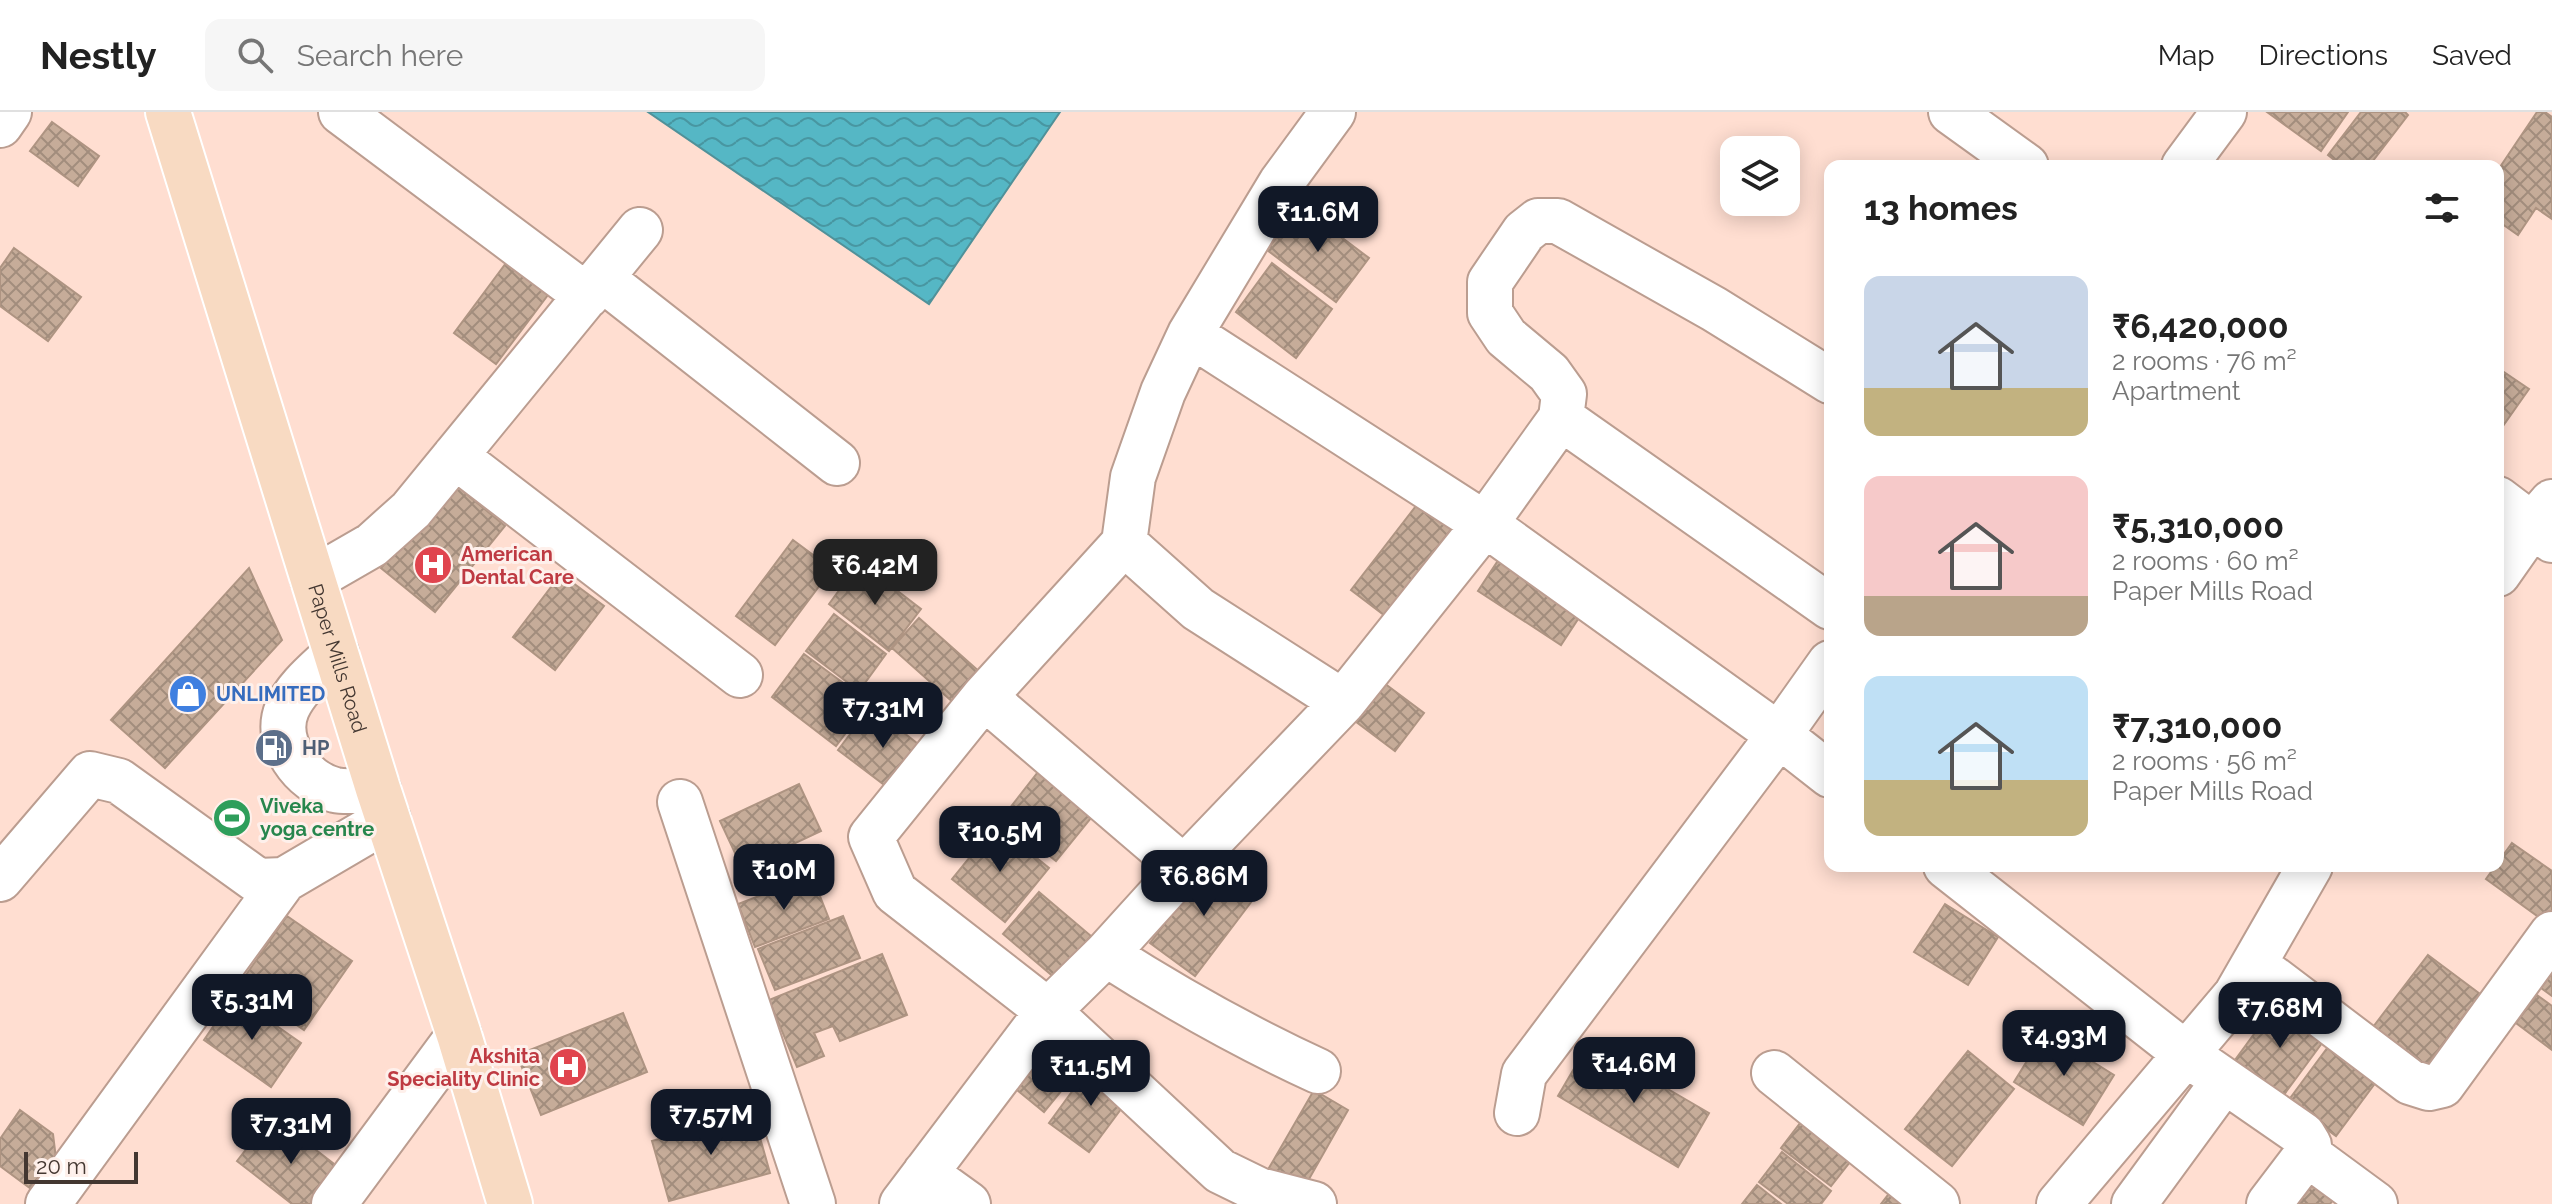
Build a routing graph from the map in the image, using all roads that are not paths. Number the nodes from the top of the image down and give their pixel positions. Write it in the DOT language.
graph roads {
  1 [pos="9,112"];
  2 [pos="168,112"];
  3 [pos="341,112"];
  4 [pos="1333,112"];
  5 [pos="1951,112"];
  6 [pos="2224,112"];
  7 [pos="0,125"];
  8 [pos="2018,160"];
  9 [pos="2188,160"];
  10 [pos="640,230"];
  11 [pos="594,287"];
  12 [pos="1190,334"];
  13 [pos="1824,377"];
  14 [pos="1561,418"];
  15 [pos="455,456"];
  16 [pos="837,463"];
  17 [pos="2534,516"];
  18 [pos="1485,524"];
  19 [pos="1124,543"];
  20 [pos="2504,564"];
  21 [pos="313,579"];
  22 [pos="1824,603"];
  23 [pos="336,653"];
  24 [pos="1824,671"];
  25 [pos="740,675"];
  26 [pos="984,697"];
  27 [pos="1343,702"];
  28 [pos="1779,735"];
  29 [pos="1824,770"];
  30 [pos="680,802"];
  31 [pos="383,804"];
  32 [pos="1184,868"];
  33 [pos="1954,872"];
  34 [pos="2307,872"];
  35 [pos="0,879"];
  36 [pos="284,880"];
  37 [pos="2552,934"];
  38 [pos="1106,954"];
  39 [pos="2254,964"];
  40 [pos="1048,1011"];
  41 [pos="459,1035"];
  42 [pos="2186,1054"];
  43 [pos="1318,1071"];
  44 [pos="1774,1073"];
  45 [pos="2224,1081"];
  46 [pos="1517,1113"];
  47 [pos="2130,1121"];
  48 [pos="2307,1154"];
  49 [pos="2180,1158"];
  50 [pos="914,1189"];
  51 [pos="2076,1199"];
  52 [pos="48,1204"];
  53 [pos="334,1204"];
  54 [pos="510,1204"];
  55 [pos="813,1204"];
  56 [pos="968,1204"];
  57 [pos="1314,1204"];
  58 [pos="1937,1204"];
  59 [pos="2134,1204"];
  60 [pos="2269,1204"];
  61 [pos="2375,1204"];
  1 -- 7 [label="street"];
  2 -- 21 [label="main road, Paper Mills Road"];
  3 -- 11 [label="street"];
  4 -- 12 [label="street"];
  5 -- 8 [label="street"];
  6 -- 9 [label="street"];
  10 -- 11 [label="street"];
  11 -- 15 [label="street"];
  11 -- 16 [label="street"];
  12 -- 18 [label="street"];
  12 -- 19 [label="street"];
  13 -- 14 [label="street"];
  14 -- 18 [label="street"];
  14 -- 22 [label="street"];
  15 -- 21 [label="street"];
  15 -- 25 [label="street"];
  17 -- 20 [label="street"];
  18 -- 27 [label="street"];
  18 -- 28 [label="street"];
  19 -- 26 [label="street"];
  19 -- 27 [label="street"];
  21 -- 23 [label="main road, Paper Mills Road"];
  23 -- 31 [label="main road, Paper Mills Road"];
  23 -- 31 [label="street"];
  24 -- 28 [label="street"];
  26 -- 32 [label="street"];
  26 -- 40 [label="street"];
  27 -- 32 [label="street"];
  28 -- 29 [label="street"];
  28 -- 46 [label="street"];
  30 -- 55 [label="street"];
  31 -- 36 [label="street"];
  31 -- 41 [label="main road, Paper Mills Road"];
  32 -- 38 [label="street"];
  33 -- 42 [label="street"];
  34 -- 39 [label="street"];
  35 -- 36 [label="street"];
  36 -- 52 [label="street"];
  37 -- 39 [label="street"];
  38 -- 40 [label="street"];
  38 -- 43 [label="street"];
  39 -- 42 [label="street"];
  40 -- 50 [label="street"];
  40 -- 57 [label="street"];
  41 -- 53 [label="street"];
  41 -- 54 [label="main road, Paper Mills Road"];
  42 -- 45 [label="street"];
  42 -- 47 [label="street"];
  44 -- 58 [label="street"];
  45 -- 48 [label="street"];
  45 -- 49 [label="street"];
  47 -- 49 [label="street"];
  47 -- 51 [label="street"];
  48 -- 60 [label="street"];
  48 -- 61 [label="street"];
  49 -- 59 [label="street"];
  50 -- 56 [label="street"];
}
